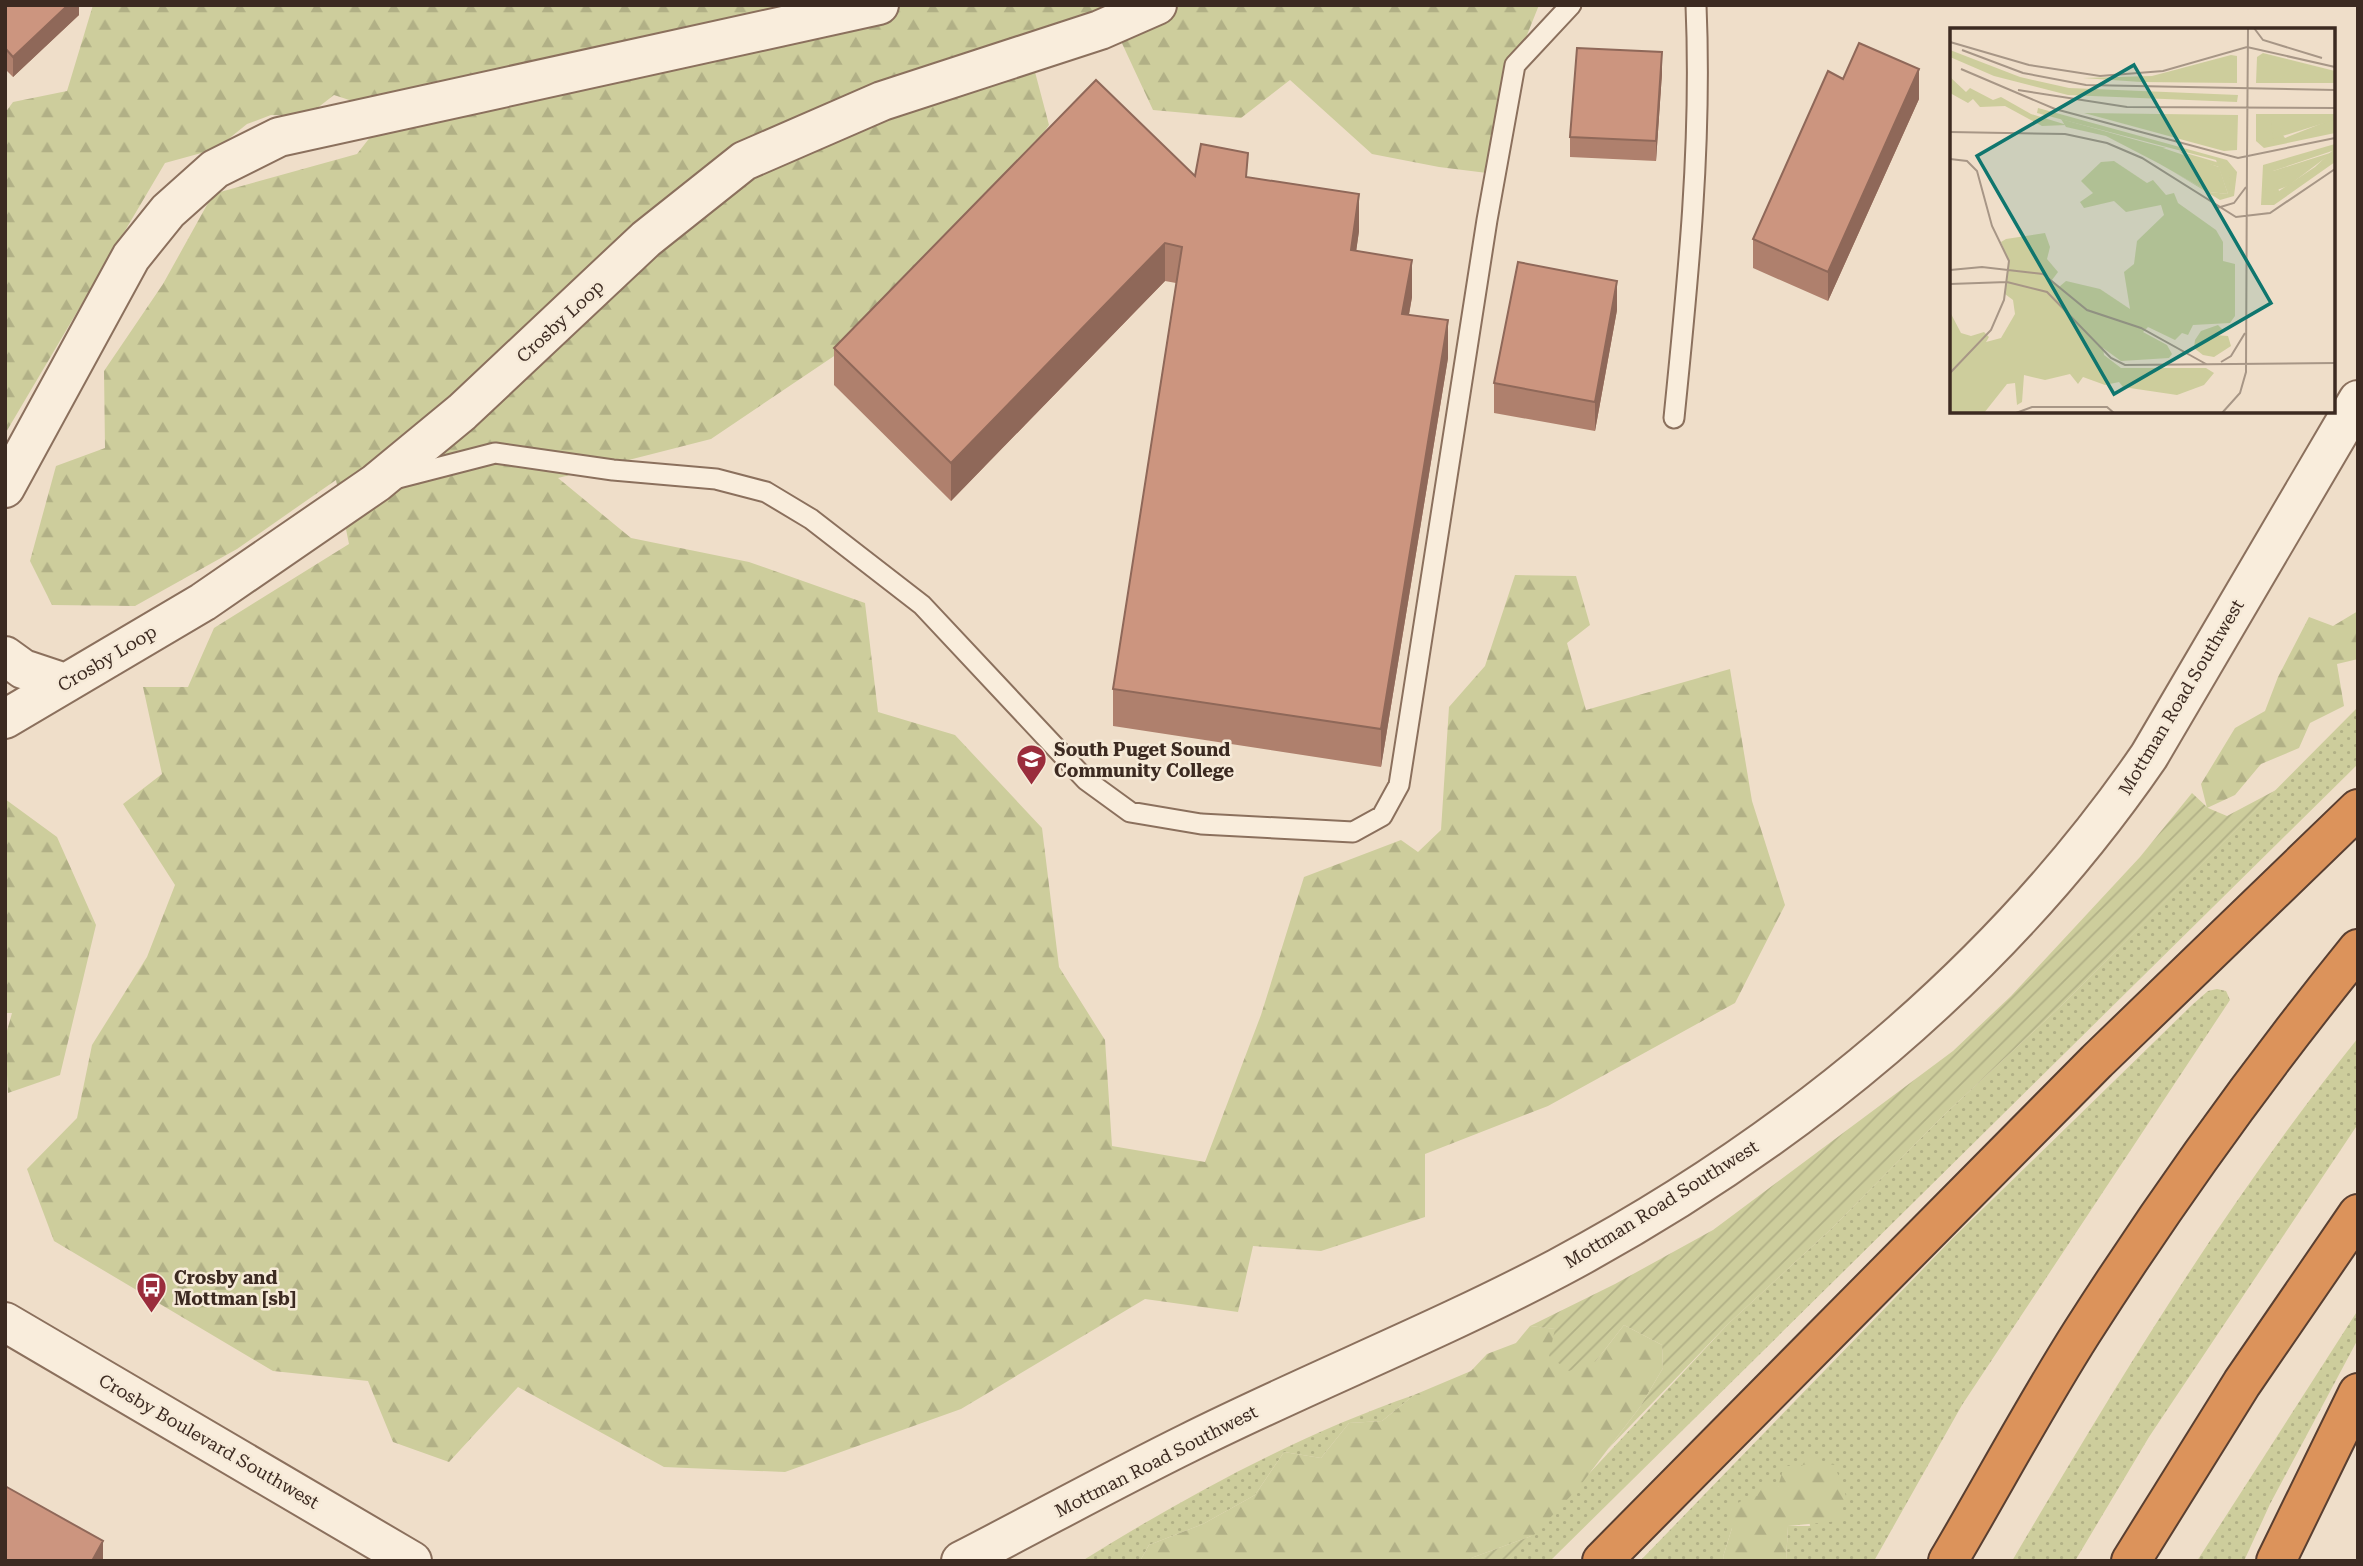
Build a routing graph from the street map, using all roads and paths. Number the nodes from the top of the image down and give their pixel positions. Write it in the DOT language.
graph roads {
  1 [pos="879,5"];
  2 [pos="1157,5"];
  3 [pos="1571,5"];
  4 [pos="1696,5"];
  5 [pos="2358,400"];
  6 [pos="1674,418"];
  7 [pos="376,483"];
  8 [pos="5,488"];
  9 [pos="5,656"];
  10 [pos="65,683"];
  11 [pos="11,708"];
  12 [pos="2358,809"];
  13 [pos="2358,949"];
  14 [pos="2358,1214"];
  15 [pos="5,1322"];
  16 [pos="2358,1393"];
  17 [pos="412,1561"];
  18 [pos="961,1561"];
  19 [pos="1602,1561"];
  20 [pos="1948,1561"];
  21 [pos="2131,1561"];
  22 [pos="2276,1561"];
  1 -- 8 [label="street"];
  2 -- 7 [label="street, Crosby Loop"];
  3 -- 7 [label="lane"];
  4 -- 6 [label="lane"];
  5 -- 18 [label="street, Mottman Road Southwest"];
  7 -- 10 [label="street, Crosby Loop"];
  9 -- 10 [label="street"];
  10 -- 11 [label="street, Crosby Loop"];
  12 -- 19 [label="highway"];
  13 -- 20 [label="highway"];
  14 -- 21 [label="highway"];
  15 -- 17 [label="street, Crosby Boulevard Southwest"];
  16 -- 22 [label="highway"];
}
